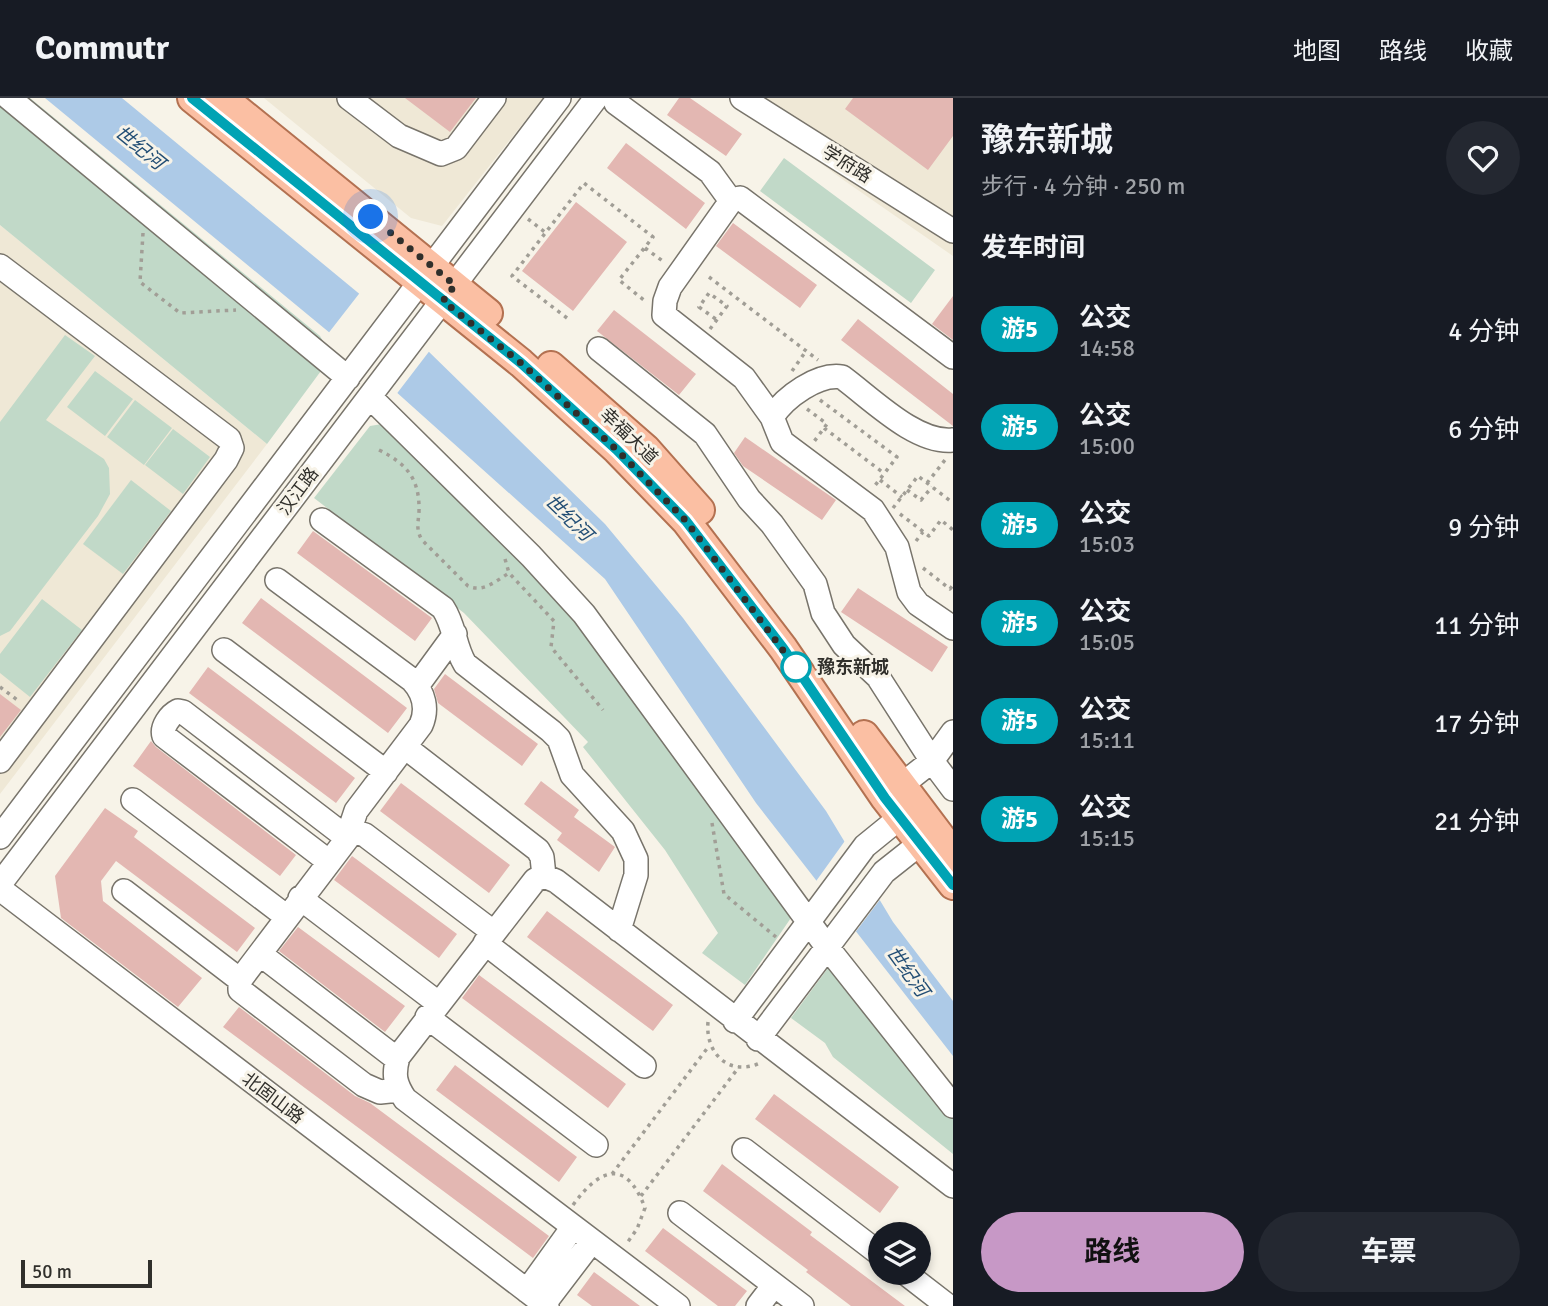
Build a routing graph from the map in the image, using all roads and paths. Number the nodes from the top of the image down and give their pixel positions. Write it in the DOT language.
graph roads {
  1 [pos="9,98"];
  2 [pos="192,98"];
  3 [pos="223,98"];
  4 [pos="349,98"];
  5 [pos="494,98"];
  6 [pos="559,98"];
  7 [pos="742,98"];
  8 [pos="606,101"];
  9 [pos="731,201"];
  10 [pos="144,222"];
  11 [pos="953,231"];
  12 [pos="0,266"];
  13 [pos="426,274"];
  14 [pos="709,278"];
  15 [pos="728,292"];
  16 [pos="449,293"];
  17 [pos="721,302"];
  18 [pos="245,310"];
  19 [pos="664,314"];
  20 [pos="567,318"];
  21 [pos="717,320"];
  22 [pos="707,333"];
  23 [pos="599,349"];
  24 [pos="953,357"];
  25 [pos="352,372"];
  26 [pos="842,377"];
  27 [pos="373,392"];
  28 [pos="801,396"];
  29 [pos="772,417"];
  30 [pos="824,428"];
  31 [pos="810,447"];
  32 [pos="950,449"];
  33 [pos="379,450"];
  34 [pos="885,474"];
  35 [pos="880,480"];
  36 [pos="929,485"];
  37 [pos="907,490"];
  38 [pos="870,493"];
  39 [pos="902,496"];
  40 [pos="953,503"];
  41 [pos="893,508"];
  42 [pos="886,518"];
  43 [pos="322,520"];
  44 [pos="953,530"];
  45 [pos="923,531"];
  46 [pos="911,547"];
  47 [pos="914,561"];
  48 [pos="277,580"];
  49 [pos="953,585"];
  50 [pos="953,628"];
  51 [pos="455,634"];
  52 [pos="224,650"];
  53 [pos="417,686"];
  54 [pos="0,687"];
  55 [pos="603,710"];
  56 [pos="35,714"];
  57 [pos="953,732"];
  58 [pos="405,747"];
  59 [pos="0,761"];
  60 [pos="932,761"];
  61 [pos="386,772"];
  62 [pos="953,789"];
  63 [pos="133,800"];
  64 [pos="901,801"];
  65 [pos="711,818"];
  66 [pos="348,834"];
  67 [pos="0,837"];
  68 [pos="928,837"];
  69 [pos="953,853"];
  70 [pos="328,861"];
  71 [pos="544,876"];
  72 [pos="0,884"];
  73 [pos="953,885"];
  74 [pos="0,889"];
  75 [pos="124,891"];
  76 [pos="294,908"];
  77 [pos="809,922"];
  78 [pos="619,930"];
  79 [pos="489,938"];
  80 [pos="828,946"];
  81 [pos="789,948"];
  82 [pos="260,954"];
  83 [pos="240,981"];
  84 [pos="714,1005"];
  85 [pos="433,1010"];
  86 [pos="735,1021"];
  87 [pos="758,1038"];
  88 [pos="709,1045"];
  89 [pos="776,1052"];
  90 [pos="397,1059"];
  91 [pos="644,1066"];
  92 [pos="739,1067"];
  93 [pos="399,1090"];
  94 [pos="953,1106"];
  95 [pos="596,1145"];
  96 [pos="744,1150"];
  97 [pos="612,1174"];
  98 [pos="953,1186"];
  99 [pos="641,1196"];
  100 [pos="680,1213"];
  101 [pos="568,1223"];
  102 [pos="592,1241"];
  103 [pos="868,1245"];
  104 [pos="615,1259"];
  105 [pos="774,1285"];
  106 [pos="923,1285"];
  107 [pos="539,1300"];
  108 [pos="947,1301"];
  109 [pos="678,1306"];
  110 [pos="758,1306"];
  111 [pos="802,1306"];
  1 -- 25 [label="street"];
  2 -- 13 [label="main road, 幸福大道"];
  3 -- 13 [label="main road, 幸福大道"];
  4 -- 5 [label="street"];
  6 -- 13 [label="street, 汉江路"];
  7 -- 11 [label="street, 学府路"];
  8 -- 9 [label="street"];
  8 -- 16 [label="street, 汉江路"];
  9 -- 19 [label="street"];
  9 -- 24 [label="street"];
  10 -- 18 [label="path"];
  12 -- 56 [label="street"];
  13 -- 16 [label="main road, 幸福大道"];
  13 -- 25 [label="street, 汉江路"];
  14 -- 15 [label="path"];
  15 -- 17 [label="path"];
  15 -- 26 [label="path"];
  16 -- 27 [label="street, 汉江路"];
  16 -- 64 [label="main road, 幸福大道"];
  17 -- 21 [label="path"];
  17 -- 21 [label="path"];
  19 -- 20 [label="path"];
  19 -- 29 [label="street"];
  21 -- 22 [label="path"];
  23 -- 60 [label="street"];
  25 -- 67 [label="street, 汉江路"];
  26 -- 28 [label="street"];
  26 -- 32 [label="street"];
  27 -- 72 [label="street, 汉江路"];
  27 -- 77 [label="street"];
  28 -- 29 [label="street"];
  28 -- 30 [label="path"];
  28 -- 34 [label="path"];
  29 -- 50 [label="street"];
  30 -- 31 [label="path"];
  30 -- 34 [label="path"];
  32 -- 36 [label="path"];
  33 -- 55 [label="path"];
  34 -- 35 [label="path"];
  35 -- 38 [label="path"];
  35 -- 39 [label="path"];
  36 -- 37 [label="path"];
  36 -- 37 [label="path"];
  36 -- 40 [label="path"];
  37 -- 39 [label="path"];
  39 -- 41 [label="path"];
  41 -- 42 [label="path"];
  41 -- 45 [label="path"];
  43 -- 51 [label="street"];
  44 -- 45 [label="path"];
  45 -- 46 [label="path"];
  47 -- 49 [label="path"];
  48 -- 53 [label="street"];
  51 -- 53 [label="street"];
  51 -- 78 [label="street"];
  52 -- 61 [label="street"];
  53 -- 58 [label="street"];
  54 -- 56 [label="path"];
  56 -- 59 [label="street"];
  57 -- 60 [label="street"];
  58 -- 61 [label="street"];
  58 -- 71 [label="street"];
  60 -- 62 [label="street"];
  60 -- 64 [label="street"];
  61 -- 66 [label="street"];
  63 -- 76 [label="street"];
  64 -- 68 [label="main road, 幸福大道"];
  64 -- 77 [label="street"];
  65 -- 81 [label="path"];
  66 -- 70 [label="street"];
  66 -- 70 [label="street"];
  66 -- 79 [label="street"];
  68 -- 69 [label="main road, 幸福大道"];
  68 -- 73 [label="main road, 幸福大道"];
  68 -- 80 [label="street"];
  70 -- 76 [label="street"];
  71 -- 78 [label="street"];
  71 -- 79 [label="street"];
  74 -- 107 [label="street, 北固山路"];
  75 -- 83 [label="street"];
  76 -- 82 [label="street"];
  76 -- 85 [label="street"];
  77 -- 80 [label="street"];
  77 -- 81 [label="street"];
  78 -- 84 [label="street"];
  79 -- 85 [label="street"];
  79 -- 91 [label="street"];
  80 -- 87 [label="street"];
  80 -- 94 [label="street"];
  81 -- 86 [label="street"];
  82 -- 83 [label="street"];
  82 -- 90 [label="street"];
  83 -- 93 [label="street"];
  84 -- 86 [label="street"];
  84 -- 88 [label="path"];
  85 -- 90 [label="street"];
  85 -- 95 [label="street"];
  86 -- 87 [label="street"];
  87 -- 89 [label="street"];
  88 -- 92 [label="path"];
  88 -- 97 [label="path"];
  89 -- 92 [label="path"];
  89 -- 98 [label="street"];
  90 -- 93 [label="street"];
  92 -- 99 [label="path"];
  93 -- 101 [label="street"];
  96 -- 103 [label="street"];
  97 -- 99 [label="path"];
  97 -- 101 [label="path"];
  99 -- 104 [label="path"];
  100 -- 105 [label="street"];
  101 -- 102 [label="street"];
  101 -- 107 [label="street"];
  102 -- 104 [label="street"];
  102 -- 107 [label="street"];
  104 -- 109 [label="street"];
  105 -- 110 [label="street"];
  105 -- 111 [label="street"];
  106 -- 108 [label="street"];
}
